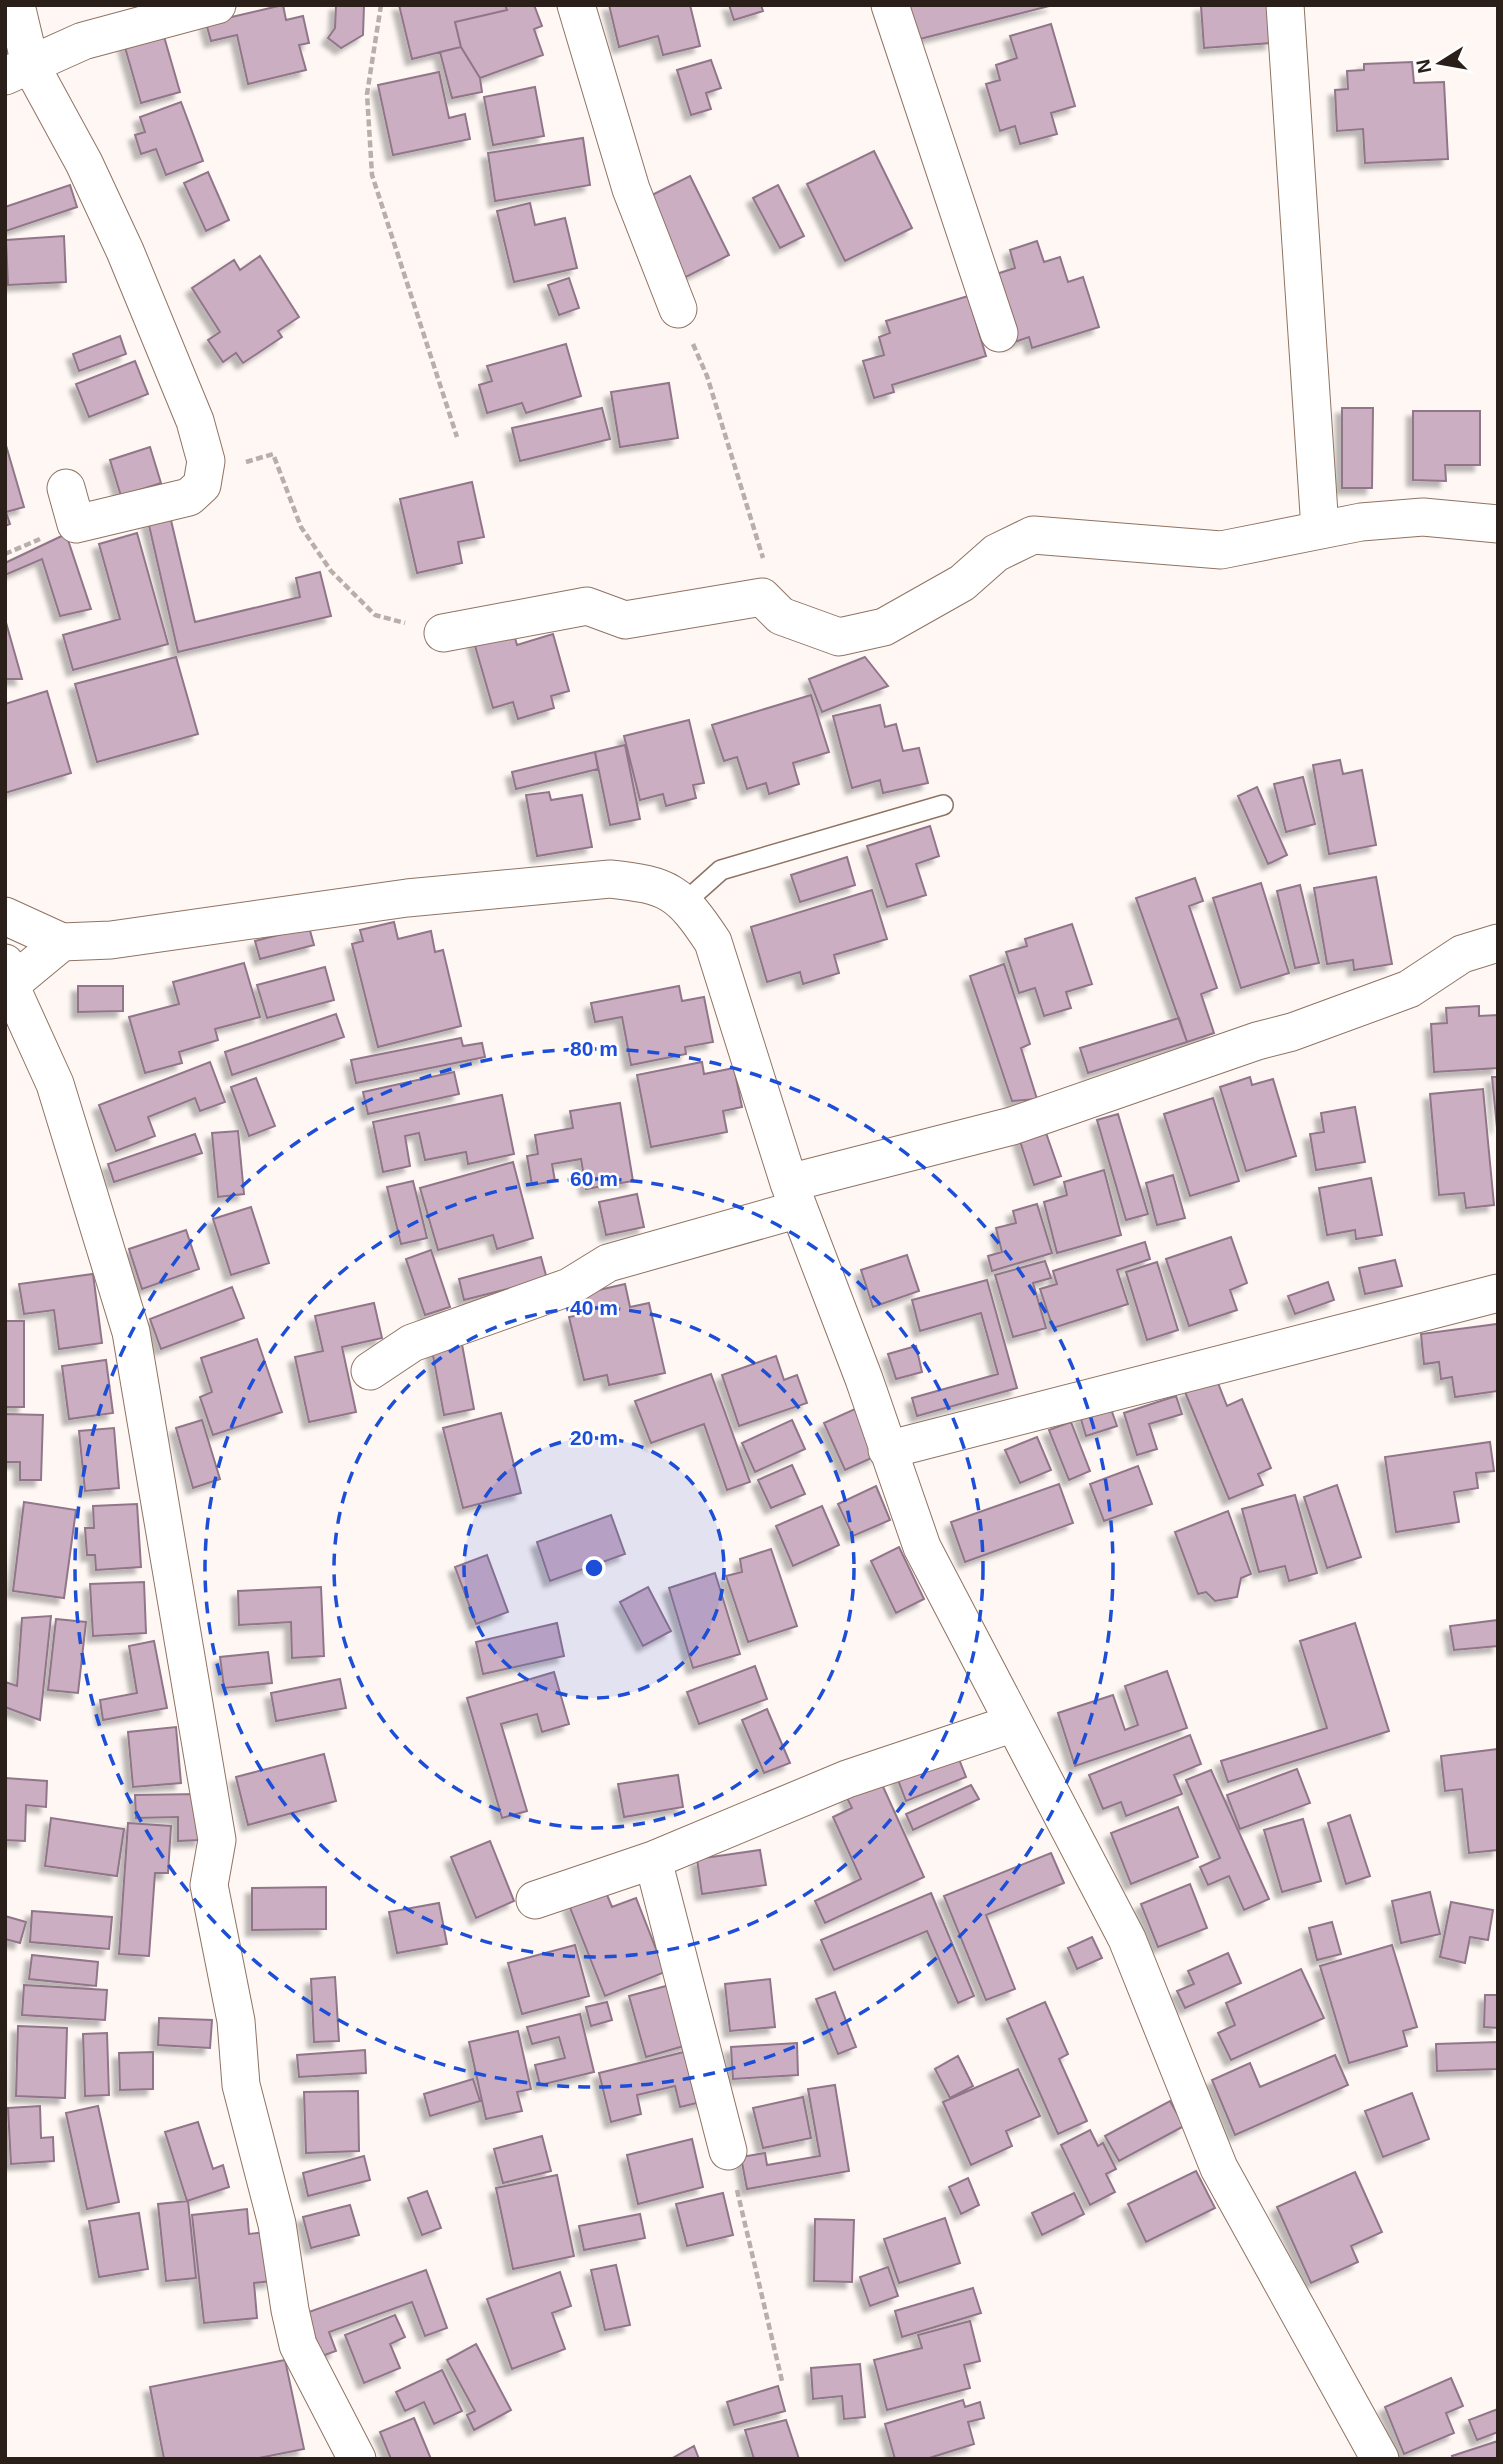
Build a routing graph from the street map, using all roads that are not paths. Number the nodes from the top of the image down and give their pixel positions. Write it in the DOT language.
graph roads {
  1 [pos="16,5"];
  2 [pos="218,5"];
  3 [pos="576,5"];
  4 [pos="890,5"];
  5 [pos="1285,5"];
  6 [pos="18,70"];
  7 [pos="678,309"];
  8 [pos="999,333"];
  9 [pos="66,488"];
  10 [pos="1498,524"];
  11 [pos="1320,529"];
  12 [pos="443,633"];
  13 [pos="943,805"];
  14 [pos="684,903"];
  15 [pos="5,916"];
  16 [pos="62,942"];
  17 [pos="1498,943"];
  18 [pos="7,974"];
  19 [pos="794,1196"];
  20 [pos="1498,1293"];
  21 [pos="370,1371"];
  22 [pos="887,1450"];
  23 [pos="1014,1723"];
  24 [pos="653,1860"];
  25 [pos="535,1900"];
  26 [pos="728,2151"];
  27 [pos="357,2459"];
  28 [pos="1380,2459"];
  1 -- 6 [label="street"];
  2 -- 6 [label="street"];
  3 -- 7 [label="street"];
  4 -- 8 [label="street"];
  5 -- 11 [label="street"];
  6 -- 9 [label="street"];
  10 -- 11 [label="street"];
  11 -- 12 [label="street"];
  13 -- 14 [label="lane"];
  14 -- 16 [label="street"];
  14 -- 19 [label="street"];
  15 -- 16 [label="street"];
  16 -- 18 [label="street"];
  17 -- 19 [label="street"];
  18 -- 27 [label="street"];
  19 -- 21 [label="street"];
  19 -- 22 [label="street"];
  20 -- 22 [label="street"];
  22 -- 23 [label="street"];
  23 -- 24 [label="street"];
  23 -- 28 [label="street"];
  24 -- 25 [label="street"];
  24 -- 26 [label="street"];
}
